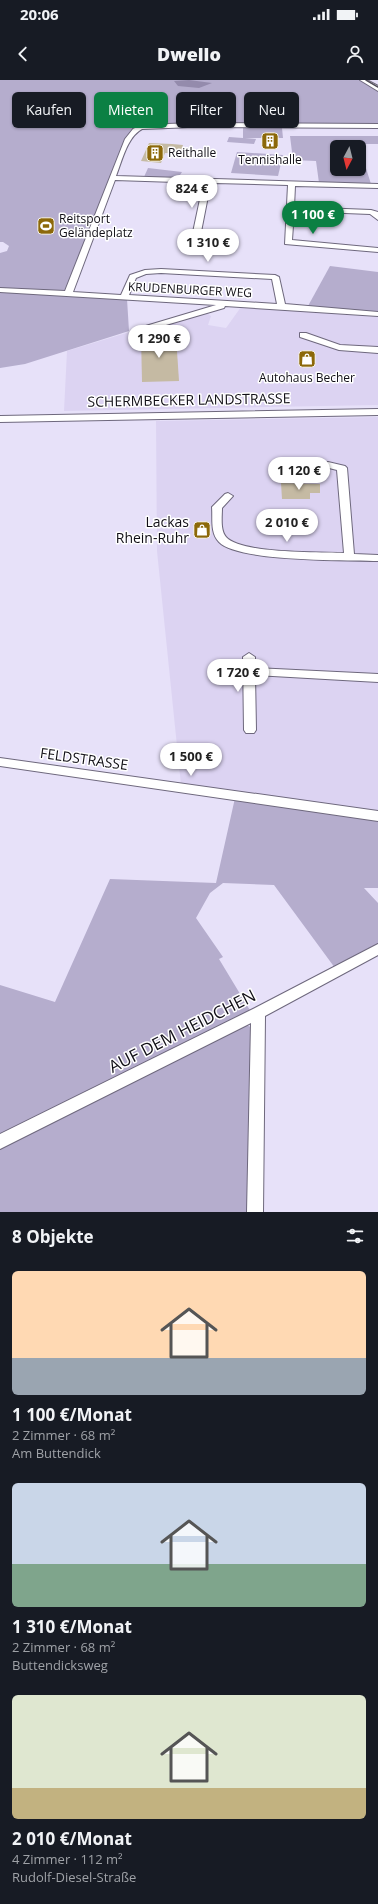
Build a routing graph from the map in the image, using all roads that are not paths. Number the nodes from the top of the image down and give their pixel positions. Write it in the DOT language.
graph roads {
  1 [pos="363,80"];
  2 [pos="378,89"];
  3 [pos="378,126"];
  4 [pos="112,178"];
  5 [pos="212,182"];
  6 [pos="292,184"];
  7 [pos="378,186"];
  8 [pos="290,209"];
  9 [pos="378,218"];
  10 [pos="200,242"];
  11 [pos="378,250"];
  12 [pos="0,290"];
  13 [pos="68,294"];
  14 [pos="124,298"];
  15 [pos="229,304"];
  16 [pos="282,307"];
  17 [pos="378,314"];
  18 [pos="142,330"];
  19 [pos="303,335"];
  20 [pos="378,350"];
  21 [pos="378,412"];
  22 [pos="0,419"];
  23 [pos="328,465"];
  24 [pos="228,496"];
  25 [pos="349,557"];
  26 [pos="378,558"];
  27 [pos="249,657"];
  28 [pos="250,671"];
  29 [pos="378,678"];
  30 [pos="250,730"];
  31 [pos="0,762"];
  32 [pos="378,816"];
  33 [pos="378,949"];
  34 [pos="258,1013"];
  35 [pos="0,1142"];
  36 [pos="255,1212"];
  1 -- 2 [label="street"];
  3 -- 4 [label="street"];
  4 -- 5 [label="street"];
  4 -- 13 [label="street"];
  5 -- 6 [label="street"];
  5 -- 10 [label="street"];
  6 -- 7 [label="street"];
  6 -- 8 [label="street"];
  8 -- 9 [label="street"];
  8 -- 11 [label="street"];
  12 -- 13 [label="street, KRUDENBURGER WEG"];
  13 -- 14 [label="street, KRUDENBURGER WEG"];
  14 -- 15 [label="street, KRUDENBURGER WEG"];
  14 -- 16 [label="street"];
  15 -- 16 [label="street, KRUDENBURGER WEG"];
  15 -- 18 [label="street"];
  16 -- 17 [label="street, KRUDENBURGER WEG"];
  19 -- 20 [label="street"];
  21 -- 22 [label="main road, SCHERMBECKER LANDSTRASSE"];
  23 -- 25 [label="street"];
  24 -- 25 [label="street"];
  25 -- 26 [label="street"];
  27 -- 28 [label="street"];
  28 -- 29 [label="street"];
  28 -- 30 [label="street"];
  31 -- 32 [label="street, FELDSTRASSE"];
  33 -- 34 [label="street, AUF DEM HEIDCHEN"];
  34 -- 35 [label="street, AUF DEM HEIDCHEN"];
  34 -- 36 [label="street"];
}
